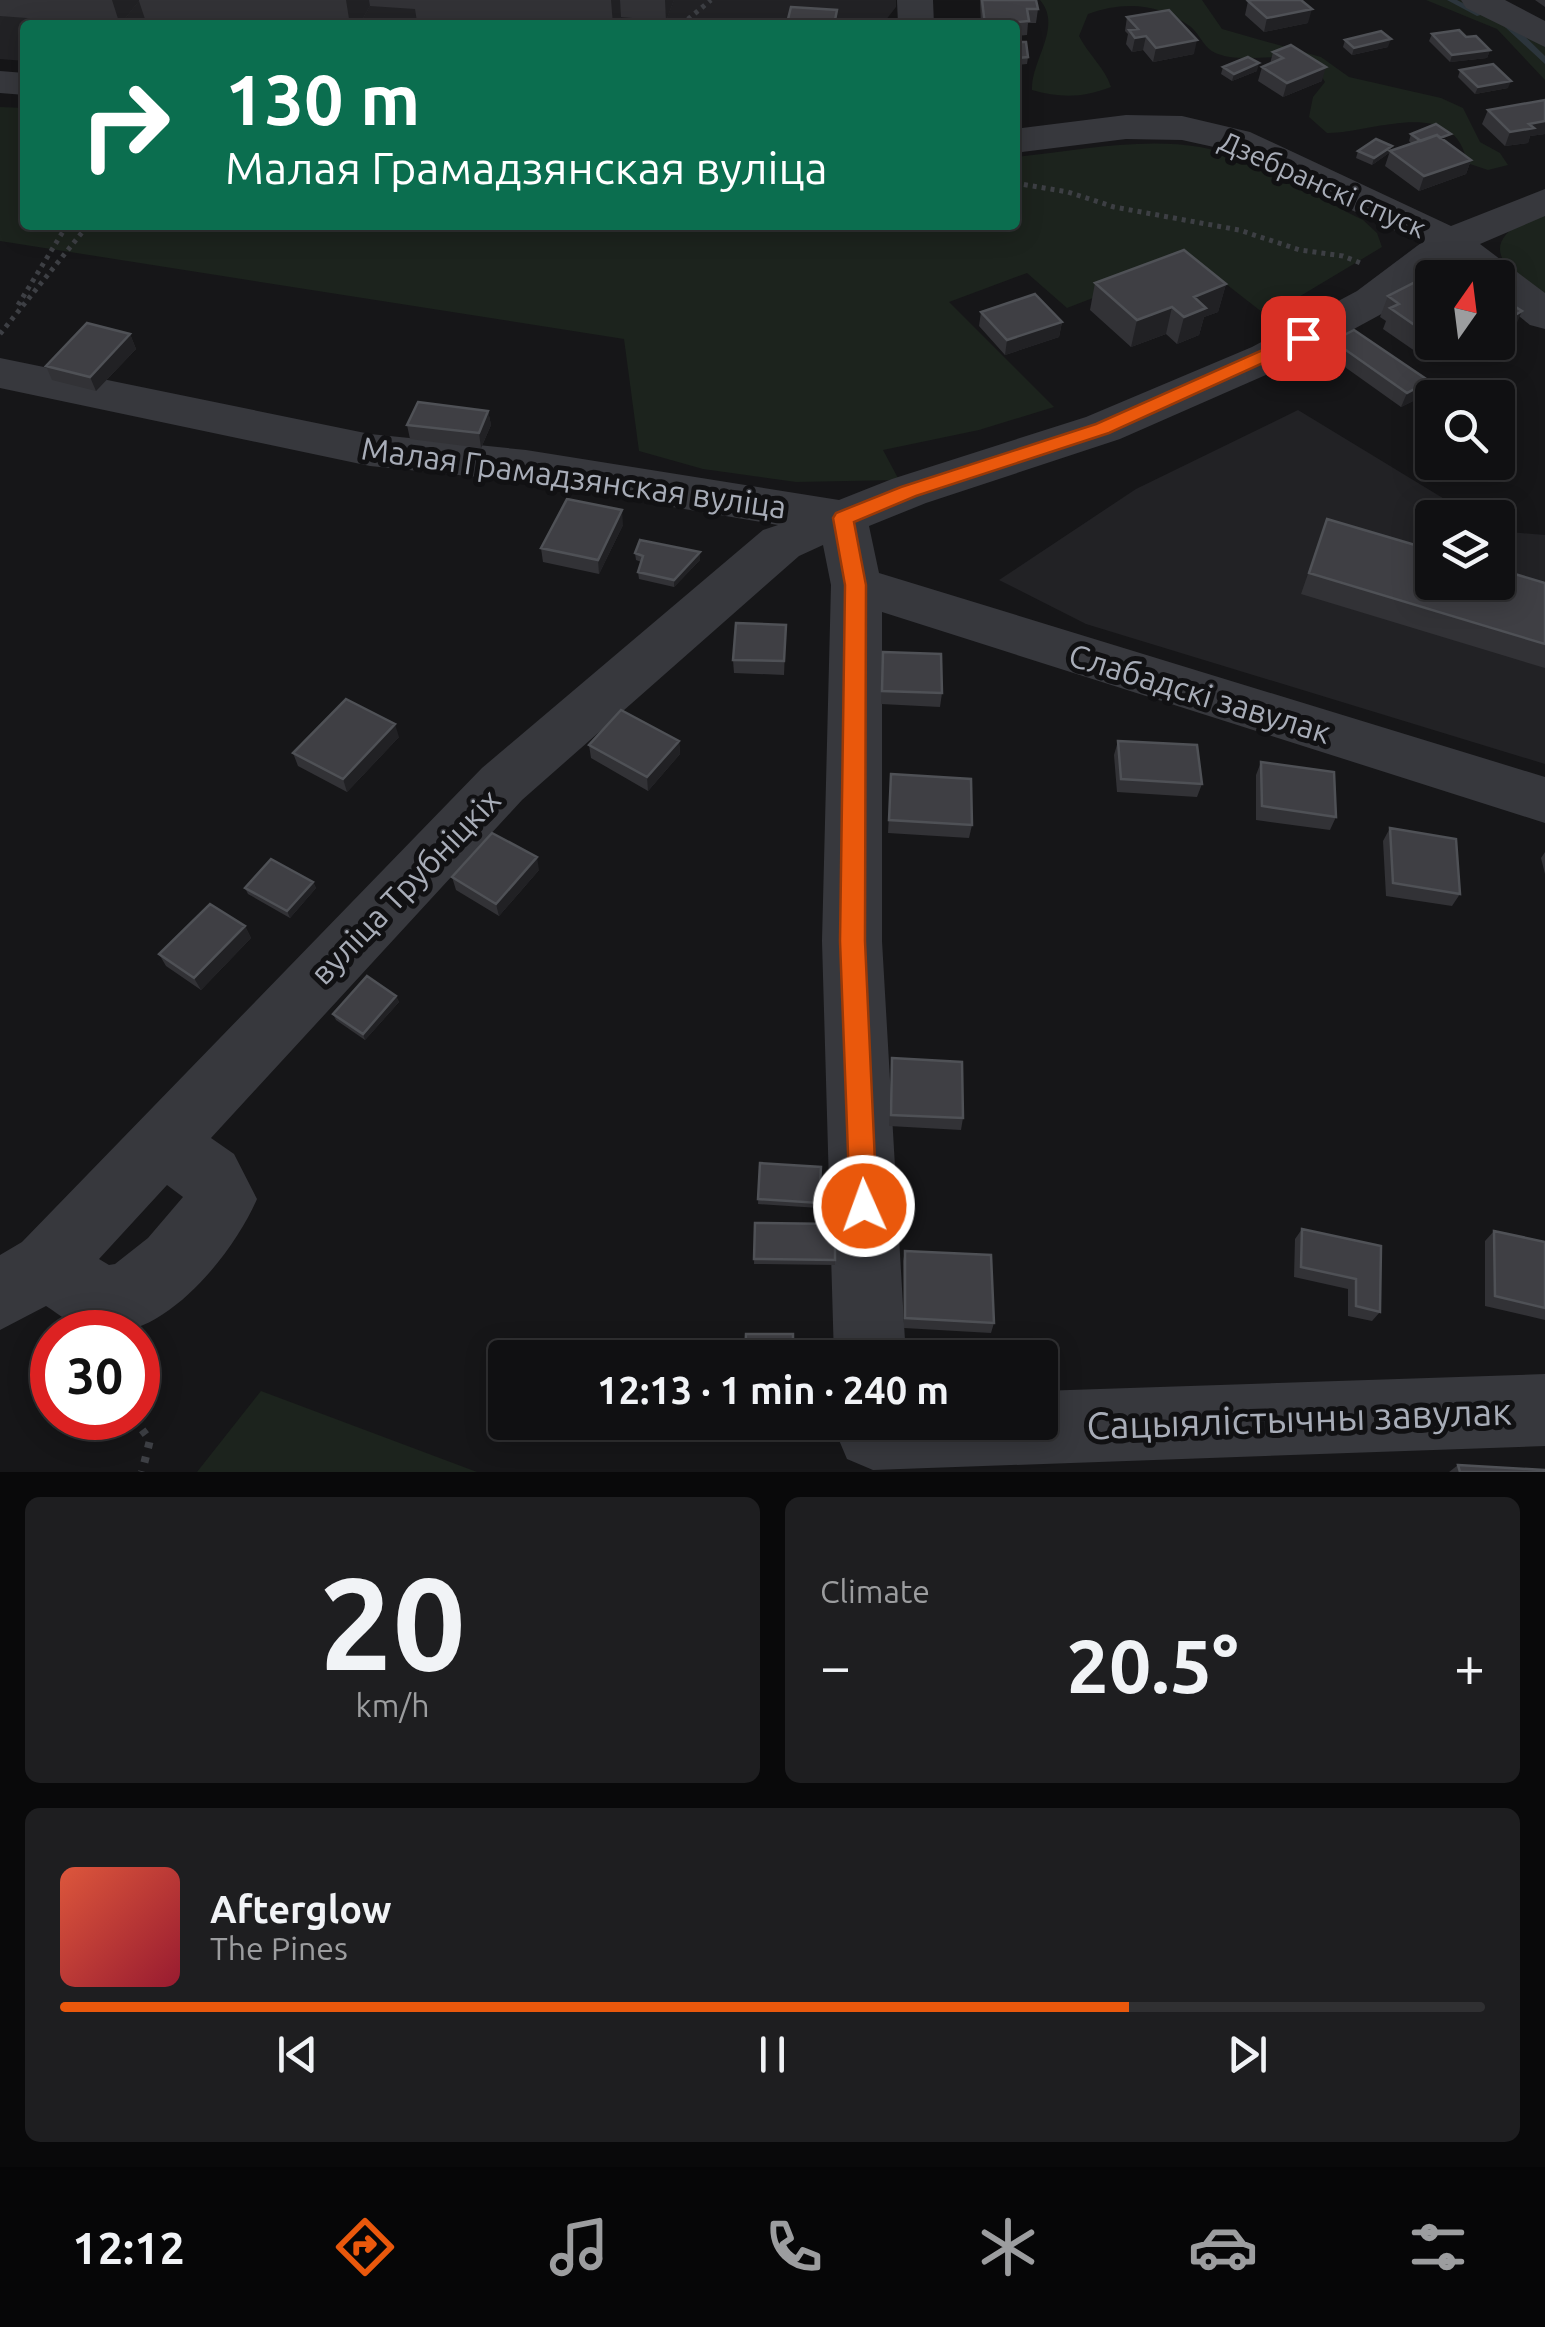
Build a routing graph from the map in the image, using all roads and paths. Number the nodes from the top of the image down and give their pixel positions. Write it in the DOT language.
graph roads {
  1 [pos="711,0"];
  2 [pos="1479,0"];
  3 [pos="687,20"];
  4 [pos="1545,36"];
  5 [pos="1020,139"];
  6 [pos="1020,184"];
  7 [pos="1545,200"];
  8 [pos="64,230"];
  9 [pos="84,230"];
  10 [pos="1450,241"];
  11 [pos="1474,260"];
  12 [pos="1401,278"];
  13 [pos="1515,292"];
  14 [pos="1545,315"];
  15 [pos="9,322"];
  16 [pos="0,334"];
  17 [pos="0,373"];
  18 [pos="843,518"];
  19 [pos="856,585"];
  20 [pos="1545,800"];
  21 [pos="163,1142"];
  22 [pos="23,1280"];
  23 [pos="869,1340"];
  24 [pos="1545,1410"];
  25 [pos="150,1440"];
  26 [pos="873,1442"];
  27 [pos="142,1472"];
  1 -- 3 [label="path"];
  2 -- 4 [label="street"];
  5 -- 10 [label="street, Дзебранскі спуск"];
  6 -- 12 [label="path"];
  7 -- 10 [label="street"];
  8 -- 15 [label="path"];
  9 -- 15 [label="path"];
  10 -- 11 [label="street, Дзебранскі спуск"];
  10 -- 12 [label="street"];
  12 -- 18 [label="street"];
  13 -- 14 [label="street, Дзебранскі спуск"];
  15 -- 16 [label="path"];
  17 -- 18 [label="street, Малая Грамадзянская вуліца"];
  18 -- 19 [label="street"];
  18 -- 21 [label="street, вуліца Трубніцкіх"];
  19 -- 20 [label="street, Слабадскі завулак"];
  19 -- 23 [label="street"];
  21 -- 22 [label="street, вуліца Трубніцкіх"];
  21 -- 22 [label="street"];
  24 -- 26 [label="street, Сацыялістычны завулак"];
  25 -- 27 [label="path"];
}
